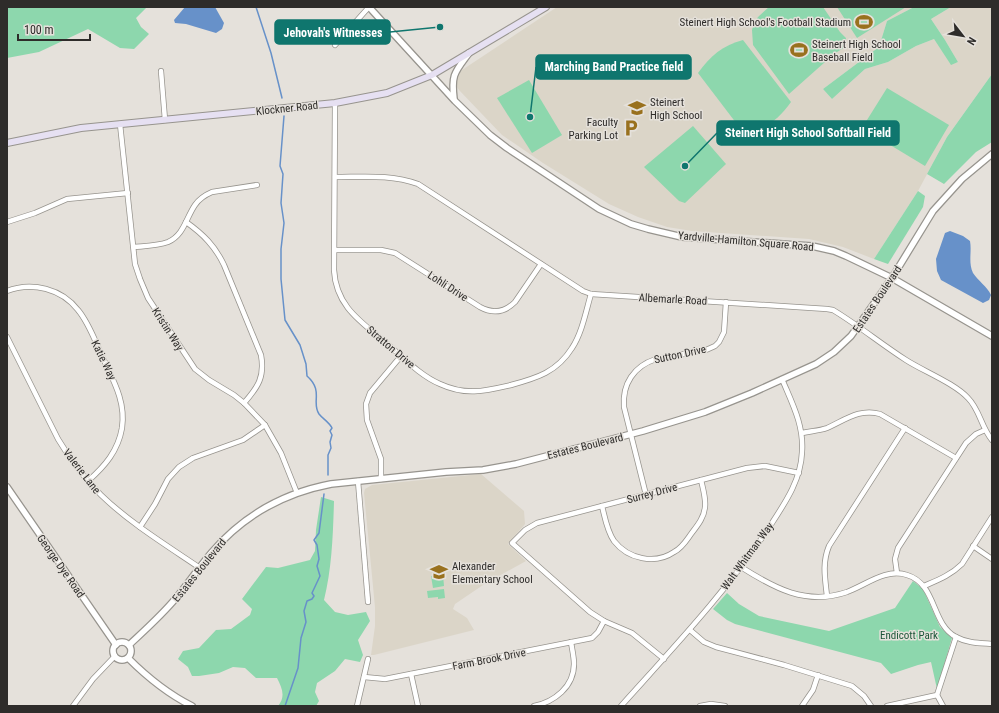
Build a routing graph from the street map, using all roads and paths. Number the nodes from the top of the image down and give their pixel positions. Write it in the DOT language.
graph roads {
  1 [pos="369,7"];
  2 [pos="546,7"];
  3 [pos="335,45"];
  4 [pos="469,53"];
  5 [pos="162,71"];
  6 [pos="432,75"];
  7 [pos="454,99"];
  8 [pos="335,103"];
  9 [pos="165,120"];
  10 [pos="120,124"];
  11 [pos="7,143"];
  12 [pos="992,154"];
  13 [pos="335,177"];
  14 [pos="257,185"];
  15 [pos="128,193"];
  16 [pos="7,222"];
  17 [pos="186,222"];
  18 [pos="134,247"];
  19 [pos="334,250"];
  20 [pos="541,264"];
  21 [pos="892,278"];
  22 [pos="7,291"];
  23 [pos="591,294"];
  24 [pos="726,302"];
  25 [pos="858,327"];
  26 [pos="992,336"];
  27 [pos="7,337"];
  28 [pos="401,356"];
  29 [pos="782,379"];
  30 [pos="244,403"];
  31 [pos="265,425"];
  32 [pos="905,428"];
  33 [pos="985,430"];
  34 [pos="802,432"];
  35 [pos="631,435"];
  36 [pos="992,440"];
  37 [pos="956,458"];
  38 [pos="799,473"];
  39 [pos="382,479"];
  40 [pos="701,480"];
  41 [pos="88,481"];
  42 [pos="358,481"];
  43 [pos="7,487"];
  44 [pos="296,493"];
  45 [pos="646,494"];
  46 [pos="602,506"];
  47 [pos="992,517"];
  48 [pos="140,526"];
  49 [pos="973,546"];
  50 [pos="992,559"];
  51 [pos="741,567"];
  52 [pos="200,568"];
  53 [pos="897,573"];
  54 [pos="924,586"];
  55 [pos="827,596"];
  56 [pos="368,602"];
  57 [pos="604,621"];
  58 [pos="690,630"];
  59 [pos="956,637"];
  60 [pos="571,642"];
  61 [pos="992,644"];
  62 [pos="116,645"];
  63 [pos="129,645"];
  64 [pos="115,656"];
  65 [pos="128,658"];
  66 [pos="368,659"];
  67 [pos="664,659"];
  68 [pos="412,674"];
  69 [pos="818,675"];
  70 [pos="364,677"];
  71 [pos="937,696"];
  72 [pos="73,706"];
  73 [pos="192,706"];
  74 [pos="357,706"];
  75 [pos="418,706"];
  76 [pos="534,706"];
  77 [pos="622,706"];
  78 [pos="700,706"];
  79 [pos="725,706"];
  80 [pos="802,706"];
  81 [pos="871,706"];
  82 [pos="887,706"];
  83 [pos="943,706"];
  1 -- 3 [label="street"];
  1 -- 6 [label="street, Yardville-Hamilton Square Road"];
  2 -- 4 [label="main road, Klockner Road"];
  4 -- 6 [label="main road, Klockner Road"];
  4 -- 7 [label="street"];
  5 -- 9 [label="street"];
  6 -- 7 [label="street, Yardville-Hamilton Square Road"];
  6 -- 8 [label="main road, Klockner Road"];
  7 -- 21 [label="street, Yardville-Hamilton Square Road"];
  8 -- 9 [label="main road, Klockner Road"];
  8 -- 13 [label="street, Stratton Drive"];
  9 -- 10 [label="main road, Klockner Road"];
  10 -- 11 [label="main road, Klockner Road"];
  10 -- 15 [label="street, Kristin Way"];
  12 -- 21 [label="street, Estates Boulevard"];
  13 -- 19 [label="street, Stratton Drive"];
  13 -- 20 [label="street, Albemarle Road"];
  14 -- 17 [label="street"];
  15 -- 16 [label="street"];
  15 -- 18 [label="street, Kristin Way"];
  17 -- 18 [label="street"];
  17 -- 30 [label="street"];
  18 -- 30 [label="street, Kristin Way"];
  19 -- 20 [label="street, Lohli Drive"];
  19 -- 28 [label="street, Stratton Drive"];
  20 -- 23 [label="street, Albemarle Road"];
  21 -- 25 [label="street, Estates Boulevard"];
  21 -- 26 [label="street, Yardville-Hamilton Square Road"];
  22 -- 41 [label="street, Katie Way"];
  23 -- 24 [label="street, Albemarle Road"];
  23 -- 28 [label="street, Stratton Drive"];
  24 -- 25 [label="street, Albemarle Road"];
  24 -- 35 [label="street, Sutton Drive"];
  25 -- 29 [label="street, Estates Boulevard"];
  25 -- 33 [label="street, Albemarle Road"];
  27 -- 41 [label="street, Valerie Lane"];
  28 -- 39 [label="street"];
  29 -- 34 [label="street, Walt Whitman Way"];
  29 -- 35 [label="street, Estates Boulevard"];
  30 -- 31 [label="street, Kristin Way"];
  31 -- 44 [label="street, Kristin Way"];
  31 -- 48 [label="street"];
  32 -- 34 [label="street"];
  32 -- 37 [label="street"];
  32 -- 55 [label="street"];
  33 -- 36 [label="street, Albemarle Road"];
  33 -- 37 [label="street"];
  34 -- 38 [label="street, Walt Whitman Way"];
  35 -- 39 [label="street, Estates Boulevard"];
  35 -- 45 [label="street, Sutton Drive"];
  37 -- 53 [label="street"];
  38 -- 40 [label="street, Surrey Drive"];
  38 -- 51 [label="street, Walt Whitman Way"];
  39 -- 42 [label="street, Estates Boulevard"];
  40 -- 45 [label="street, Surrey Drive"];
  40 -- 46 [label="street"];
  41 -- 48 [label="street, Valerie Lane"];
  42 -- 44 [label="street, Estates Boulevard"];
  42 -- 56 [label="street"];
  43 -- 62 [label="street, George Dye Road"];
  44 -- 52 [label="street, Estates Boulevard"];
  45 -- 46 [label="street, Surrey Drive"];
  46 -- 57 [label="street, Surrey Drive"];
  47 -- 49 [label="street"];
  48 -- 52 [label="street, Valerie Lane"];
  49 -- 50 [label="street"];
  49 -- 54 [label="street"];
  51 -- 55 [label="street"];
  51 -- 58 [label="street, Walt Whitman Way"];
  52 -- 63 [label="street, Estates Boulevard"];
  53 -- 54 [label="street"];
  53 -- 55 [label="street"];
  54 -- 59 [label="street"];
  57 -- 60 [label="street, Farm Brook Drive"];
  57 -- 67 [label="street"];
  58 -- 67 [label="street, Walt Whitman Way"];
  58 -- 69 [label="street"];
  59 -- 61 [label="street"];
  59 -- 71 [label="street"];
  60 -- 68 [label="street, Farm Brook Drive"];
  60 -- 76 [label="street"];
  62 -- 63 [label="street"];
  62 -- 64 [label="street"];
  63 -- 65 [label="street"];
  64 -- 65 [label="street"];
  64 -- 72 [label="street"];
  65 -- 73 [label="street"];
  66 -- 70 [label="street"];
  67 -- 77 [label="street, Walt Whitman Way"];
  68 -- 70 [label="street, Farm Brook Drive"];
  68 -- 75 [label="street"];
  69 -- 80 [label="street"];
  69 -- 81 [label="street"];
  70 -- 74 [label="street"];
  71 -- 82 [label="street"];
  71 -- 83 [label="street"];
  78 -- 79 [label="street"];
}
